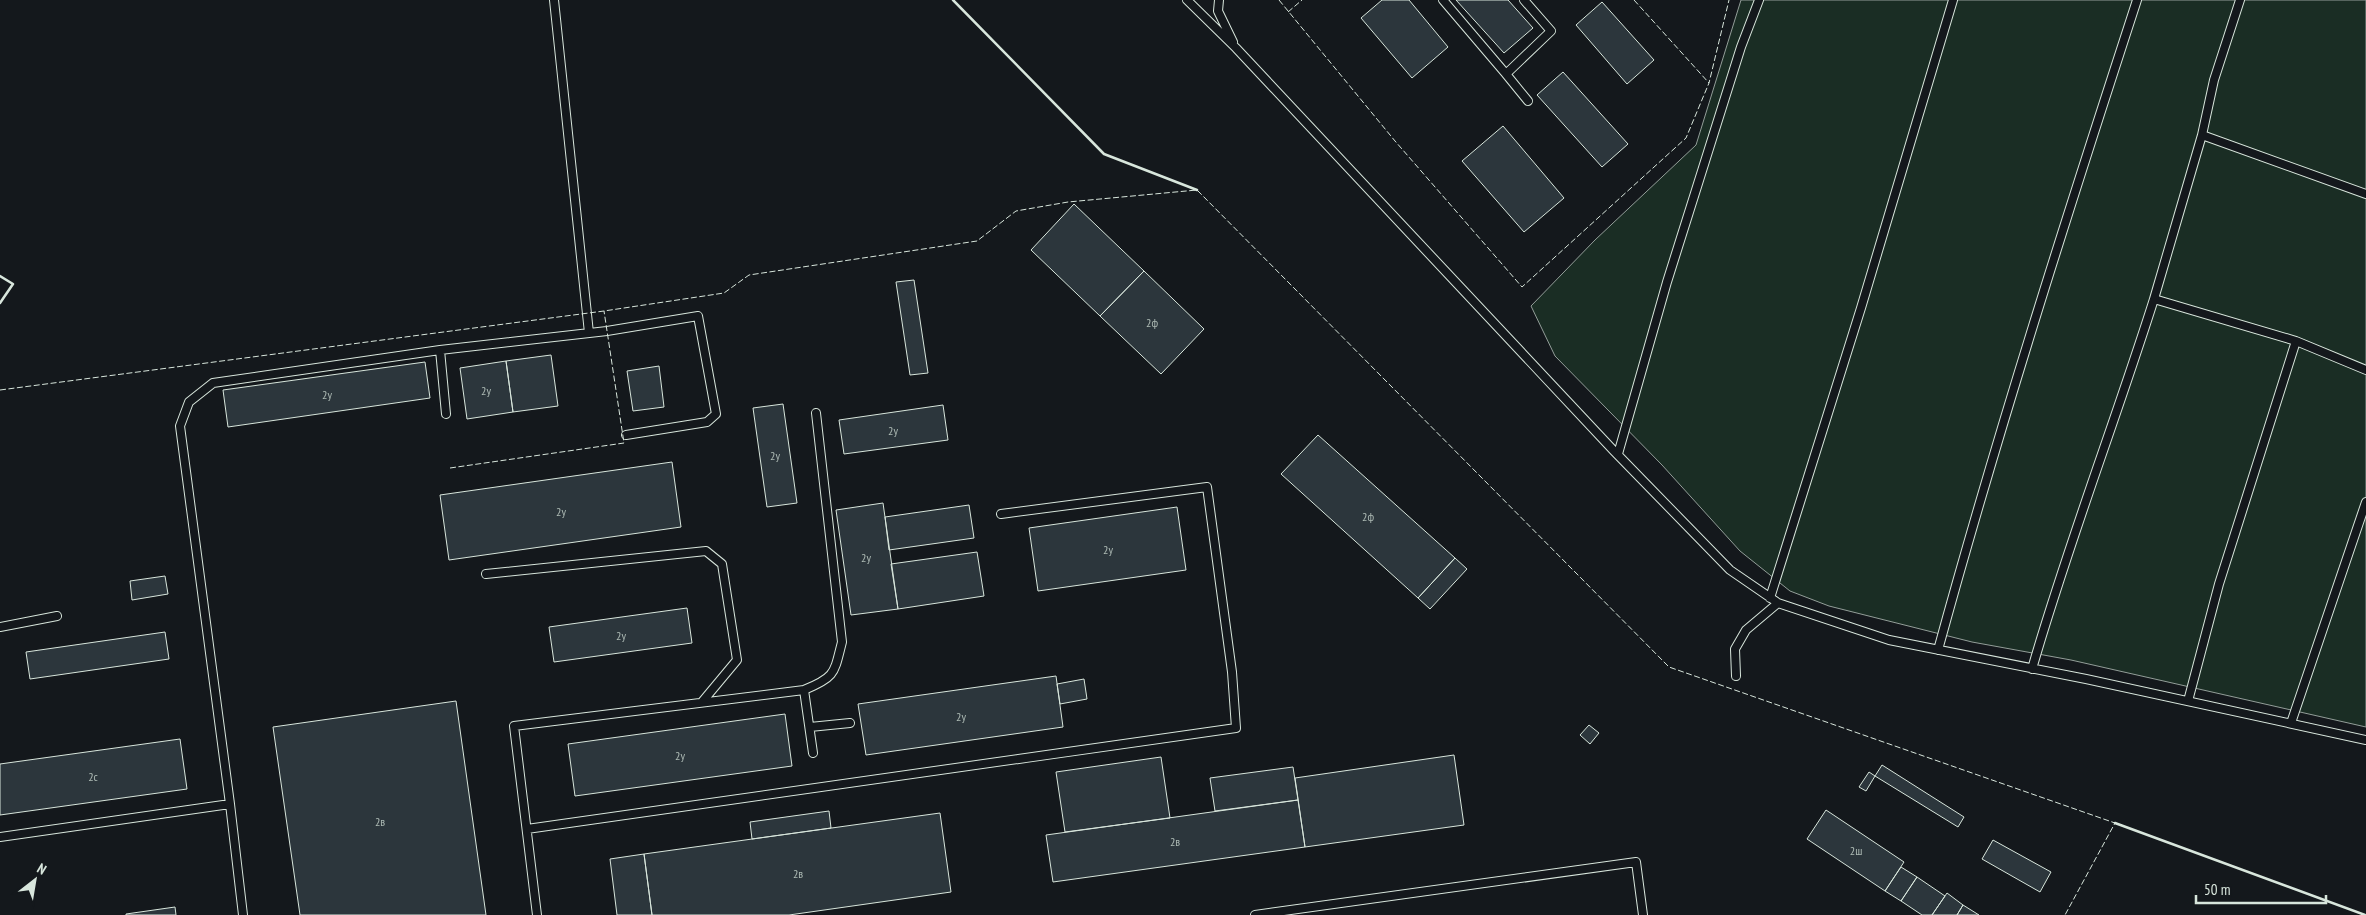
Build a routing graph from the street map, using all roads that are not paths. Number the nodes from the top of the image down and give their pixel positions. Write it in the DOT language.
graph roads {
  1 [pos="554,0"];
  2 [pos="1187,0"];
  3 [pos="1219,0"];
  4 [pos="1443,0"];
  5 [pos="1524,0"];
  6 [pos="1758,0"];
  7 [pos="1953,0"];
  8 [pos="2137,0"];
  9 [pos="2240,0"];
  10 [pos="1236,48"];
  11 [pos="1506,74"];
  12 [pos="1528,101"];
  13 [pos="2202,135"];
  14 [pos="2366,194"];
  15 [pos="2154,298"];
  16 [pos="589,333"];
  17 [pos="2296,341"];
  18 [pos="440,350"];
  19 [pos="2366,370"];
  20 [pos="816,413"];
  21 [pos="446,414"];
  22 [pos="626,435"];
  23 [pos="1618,454"];
  24 [pos="2366,502"];
  25 [pos="1001,514"];
  26 [pos="486,574"];
  27 [pos="1770,598"];
  28 [pos="1778,603"];
  29 [pos="57,616"];
  30 [pos="0,626"];
  31 [pos="1938,650"];
  32 [pos="2032,668"];
  33 [pos="1736,676"];
  34 [pos="804,690"];
  35 [pos="2188,701"];
  36 [pos="702,702"];
  37 [pos="850,724"];
  38 [pos="2291,724"];
  39 [pos="810,728"];
  40 [pos="2366,740"];
  41 [pos="813,753"];
  42 [pos="230,804"];
  43 [pos="527,829"];
  44 [pos="0,837"];
  45 [pos="1272,914"];
  46 [pos="243,915"];
  47 [pos="537,915"];
  48 [pos="1255,915"];
  49 [pos="1643,915"];
  1 -- 16 [label="lane"];
  2 -- 10 [label="lane"];
  3 -- 10 [label="lane"];
  4 -- 11 [label="lane"];
  5 -- 11 [label="lane"];
  6 -- 23 [label="lane"];
  7 -- 27 [label="lane"];
  8 -- 31 [label="lane"];
  9 -- 13 [label="lane"];
  10 -- 23 [label="lane"];
  11 -- 12 [label="lane"];
  13 -- 14 [label="lane"];
  13 -- 15 [label="lane"];
  15 -- 17 [label="lane"];
  15 -- 32 [label="lane"];
  16 -- 18 [label="lane"];
  16 -- 22 [label="lane"];
  17 -- 19 [label="lane"];
  17 -- 35 [label="lane"];
  18 -- 21 [label="lane"];
  18 -- 42 [label="lane"];
  20 -- 34 [label="lane"];
  23 -- 27 [label="lane"];
  24 -- 38 [label="lane"];
  25 -- 43 [label="lane"];
  26 -- 36 [label="lane"];
  27 -- 28 [label="lane"];
  28 -- 31 [label="lane"];
  28 -- 33 [label="lane"];
  29 -- 30 [label="lane"];
  31 -- 32 [label="lane"];
  32 -- 35 [label="lane"];
  34 -- 36 [label="lane"];
  34 -- 39 [label="lane"];
  35 -- 38 [label="lane"];
  36 -- 43 [label="lane"];
  37 -- 39 [label="lane"];
  38 -- 40 [label="lane"];
  39 -- 41 [label="lane"];
  42 -- 44 [label="lane"];
  42 -- 46 [label="lane"];
  43 -- 47 [label="lane"];
  45 -- 48 [label="lane"];
  45 -- 49 [label="lane"];
}
